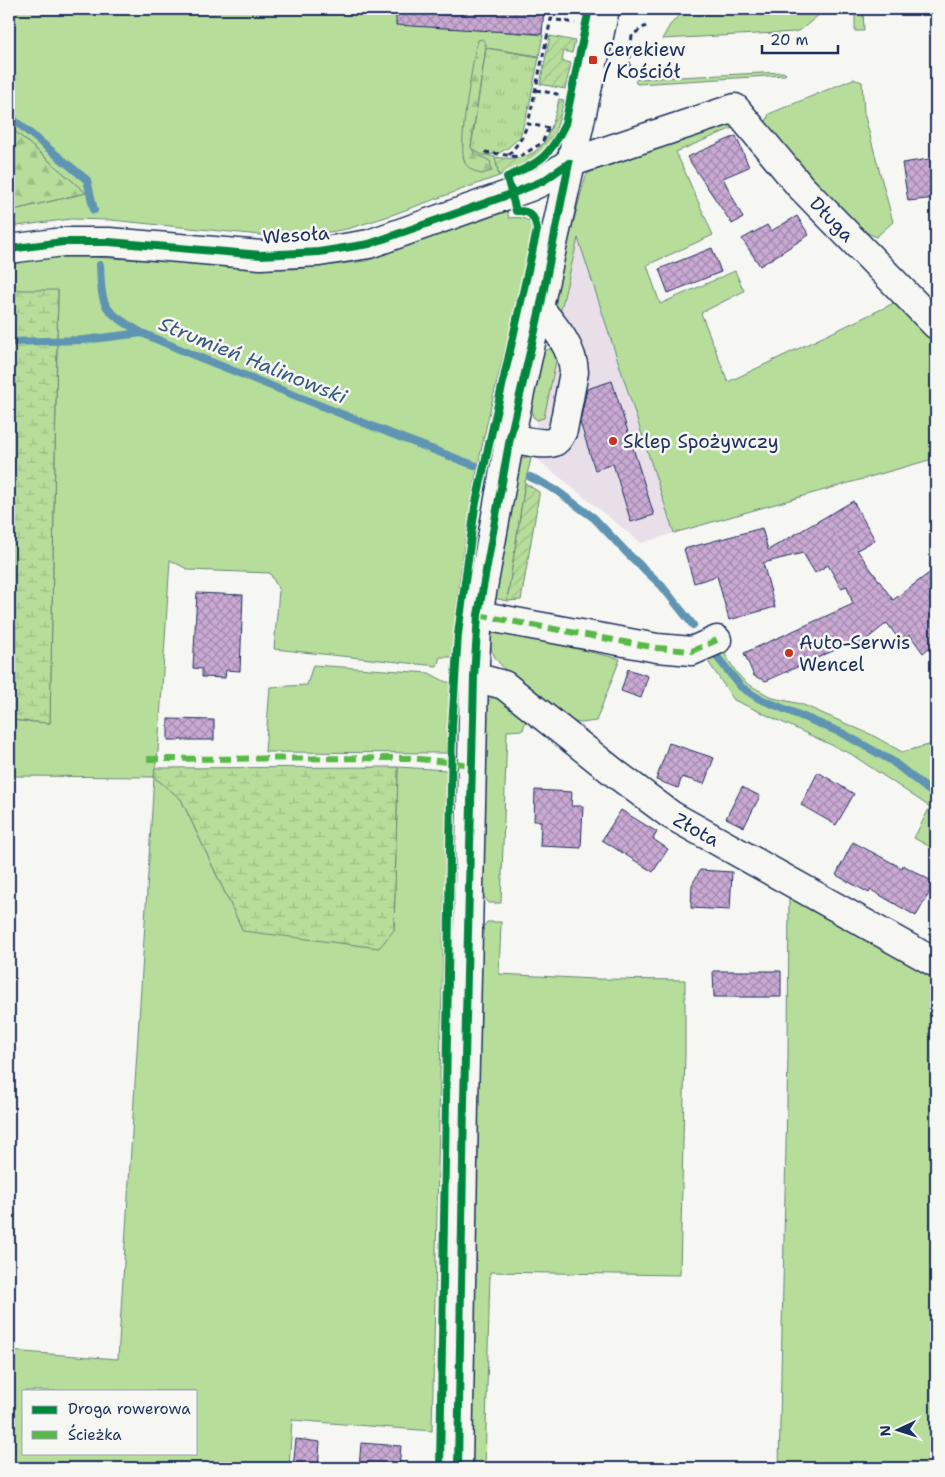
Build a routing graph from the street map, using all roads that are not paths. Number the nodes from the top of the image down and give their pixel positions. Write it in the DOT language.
graph roads {
  1 [pos="605,9"];
  2 [pos="735,108"];
  3 [pos="570,163"];
  4 [pos="9,249"];
  5 [pos="540,309"];
  6 [pos="936,325"];
  7 [pos="510,438"];
  8 [pos="478,615"];
  9 [pos="717,640"];
  10 [pos="474,677"];
  11 [pos="936,963"];
  12 [pos="458,1468"];
  1 -- 3 [label="street"];
  2 -- 3 [label="street, Wesoła"];
  2 -- 6 [label="street, Długa"];
  3 -- 4 [label="street, Wesoła"];
  3 -- 5 [label="street"];
  5 -- 7 [label="street"];
  5 -- 7 [label="street"];
  7 -- 8 [label="street"];
  8 -- 9 [label="street"];
  8 -- 10 [label="street"];
  10 -- 11 [label="street, Złota"];
  10 -- 12 [label="street"];
}
